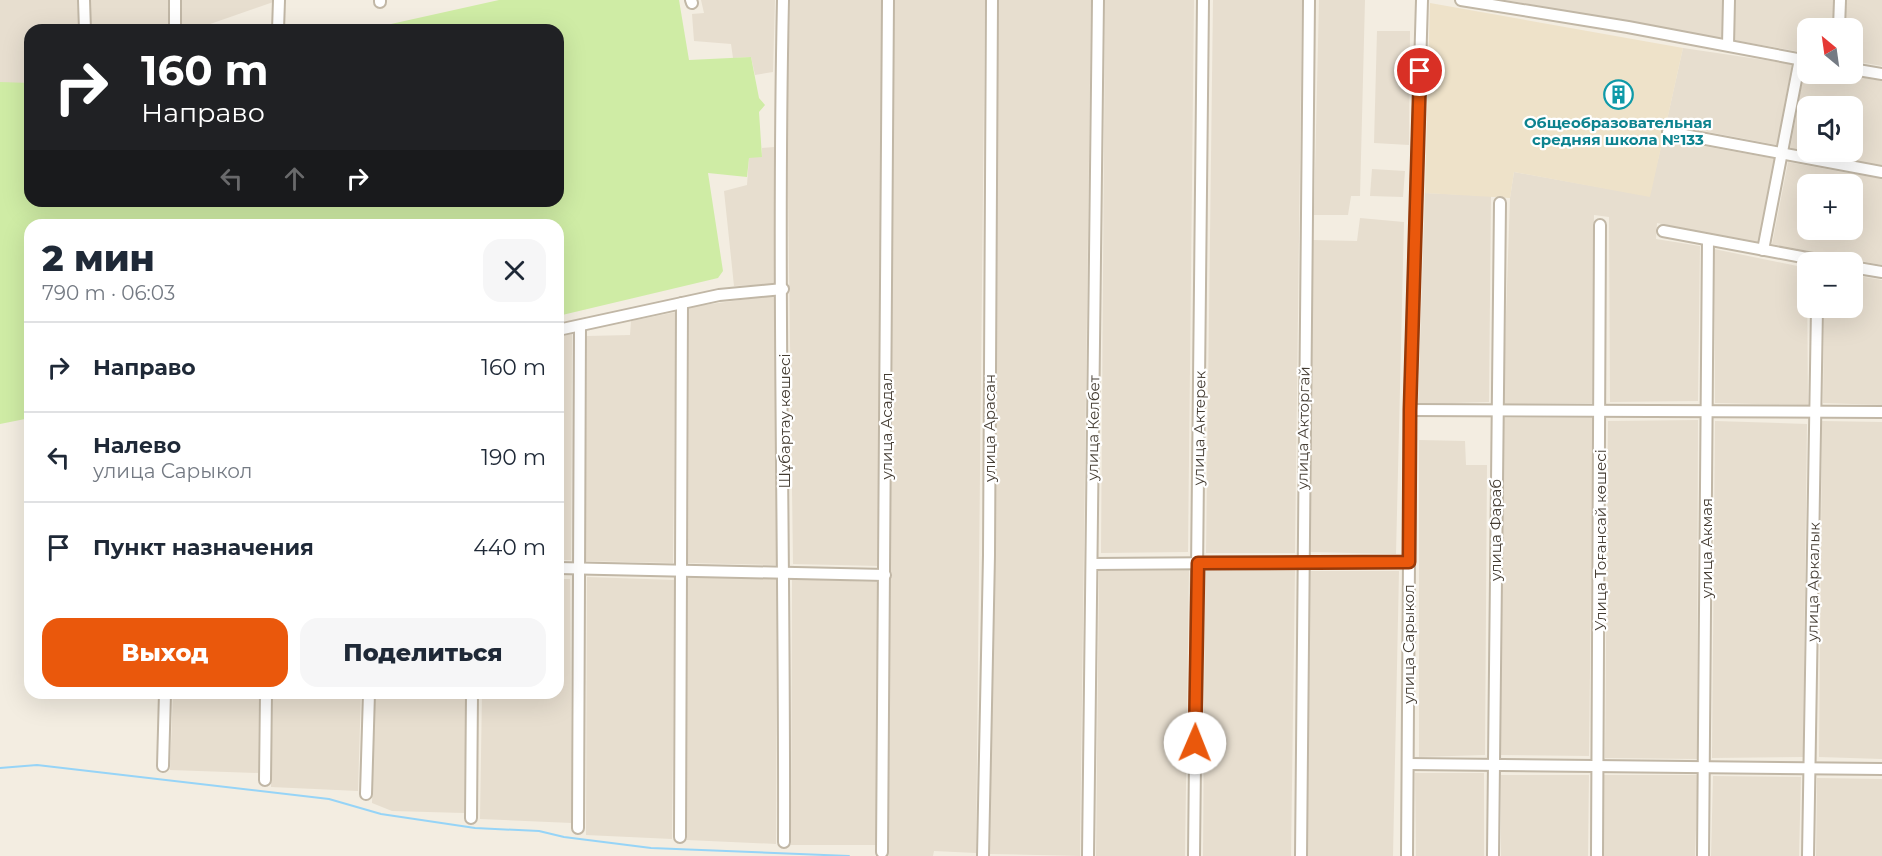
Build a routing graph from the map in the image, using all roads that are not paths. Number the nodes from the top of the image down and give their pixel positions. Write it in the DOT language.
graph roads {
  1 [pos="84,0"];
  2 [pos="176,0"];
  3 [pos="279,0"];
  4 [pos="783,0"];
  5 [pos="888,0"];
  6 [pos="992,0"];
  7 [pos="1098,0"];
  8 [pos="1203,0"];
  9 [pos="1309,0"];
  10 [pos="1422,0"];
  11 [pos="1461,0"];
  12 [pos="1729,0"];
  13 [pos="1840,0"];
  14 [pos="1524,5"];
  15 [pos="1839,18"];
  16 [pos="85,24"];
  17 [pos="175,24"];
  18 [pos="278,24"];
  19 [pos="1728,45"];
  20 [pos="1797,59"];
  21 [pos="1863,71"];
  22 [pos="1882,74"];
  23 [pos="1799,84"];
  24 [pos="1668,132"];
  25 [pos="1783,153"];
  26 [pos="1882,172"];
  27 [pos="1500,204"];
  28 [pos="1600,225"];
  29 [pos="1663,231"];
  30 [pos="1708,240"];
  31 [pos="1763,250"];
  32 [pos="1797,257"];
  33 [pos="1863,269"];
  34 [pos="1882,272"];
  35 [pos="783,290"];
  36 [pos="682,303"];
  37 [pos="1817,318"];
  38 [pos="580,326"];
  39 [pos="564,329"];
  40 [pos="1410,410"];
  41 [pos="1496,411"];
  42 [pos="1601,411"];
  43 [pos="1707,411"];
  44 [pos="1816,412"];
  45 [pos="1882,412"];
  46 [pos="1302,561"];
  47 [pos="1409,562"];
  48 [pos="1198,563"];
  49 [pos="1092,564"];
  50 [pos="564,568"];
  51 [pos="579,568"];
  52 [pos="681,570"];
  53 [pos="785,572"];
  54 [pos="885,575"];
  55 [pos="165,699"];
  56 [pos="266,699"];
  57 [pos="369,699"];
  58 [pos="472,699"];
  59 [pos="1407,764"];
  60 [pos="1494,765"];
  61 [pos="1598,765"];
  62 [pos="163,766"];
  63 [pos="1705,768"];
  64 [pos="1811,769"];
  65 [pos="1882,769"];
  66 [pos="265,780"];
  67 [pos="366,794"];
  68 [pos="471,818"];
  69 [pos="578,828"];
  70 [pos="680,837"];
  71 [pos="784,842"];
  72 [pos="882,852"];
  73 [pos="983,856"];
  74 [pos="1088,856"];
  75 [pos="1194,856"];
  76 [pos="1300,856"];
  77 [pos="1407,856"];
  78 [pos="1493,856"];
  79 [pos="1597,856"];
  80 [pos="1703,856"];
  81 [pos="1808,856"];
  1 -- 16 [label="street"];
  2 -- 17 [label="street"];
  3 -- 18 [label="street"];
  4 -- 35 [label="street, Шұбартау көшесі"];
  5 -- 54 [label="street, улица Асадал"];
  6 -- 73 [label="street, улица Арасан"];
  7 -- 49 [label="street, улица Келбет"];
  8 -- 48 [label="street, улица Актерек"];
  9 -- 46 [label="street, улица Акторгай"];
  10 -- 40 [label="street, улица Сарыкол"];
  11 -- 14 [label="street"];
  12 -- 19 [label="street"];
  13 -- 15 [label="street"];
  14 -- 19 [label="street"];
  19 -- 20 [label="street"];
  21 -- 22 [label="street"];
  23 -- 25 [label="street"];
  24 -- 25 [label="street"];
  25 -- 26 [label="street"];
  25 -- 31 [label="street"];
  27 -- 41 [label="street, улица Фараб"];
  28 -- 42 [label="street, Улица Тоғансай көшесі"];
  29 -- 30 [label="street"];
  30 -- 31 [label="street"];
  30 -- 43 [label="street, улица Акмая"];
  31 -- 32 [label="street"];
  33 -- 34 [label="street"];
  35 -- 36 [label="street"];
  35 -- 53 [label="street, Шұбартау көшесі"];
  36 -- 38 [label="street"];
  36 -- 52 [label="street"];
  37 -- 44 [label="street, улица Аркалык"];
  38 -- 39 [label="street"];
  38 -- 51 [label="street"];
  40 -- 41 [label="street"];
  40 -- 47 [label="street, улица Сарыкол"];
  41 -- 42 [label="street"];
  41 -- 60 [label="street, улица Фараб"];
  42 -- 43 [label="street"];
  42 -- 61 [label="street, Улица Тоғансай көшесі"];
  43 -- 44 [label="street"];
  43 -- 63 [label="street, улица Акмая"];
  44 -- 45 [label="street"];
  44 -- 64 [label="street, улица Аркалык"];
  46 -- 47 [label="street"];
  46 -- 48 [label="street"];
  46 -- 76 [label="street, улица Акторгай"];
  47 -- 59 [label="street, улица Сарыкол"];
  48 -- 49 [label="street"];
  48 -- 75 [label="street, улица Актерек"];
  49 -- 74 [label="street, улица Келбет"];
  50 -- 51 [label="street"];
  51 -- 52 [label="street"];
  51 -- 69 [label="street"];
  52 -- 53 [label="street"];
  52 -- 70 [label="street"];
  53 -- 54 [label="street"];
  53 -- 71 [label="street, Шұбартау көшесі"];
  54 -- 72 [label="street, улица Асадал"];
  55 -- 62 [label="street"];
  56 -- 66 [label="street"];
  57 -- 67 [label="street"];
  58 -- 68 [label="street"];
  59 -- 60 [label="street"];
  59 -- 77 [label="street, улица Сарыкол"];
  60 -- 61 [label="street"];
  60 -- 78 [label="street, улица Фараб"];
  61 -- 63 [label="street"];
  61 -- 79 [label="street, Улица Тоғансай көшесі"];
  63 -- 64 [label="street"];
  63 -- 80 [label="street, улица Акмая"];
  64 -- 65 [label="street"];
  64 -- 81 [label="street, улица Аркалык"];
}
